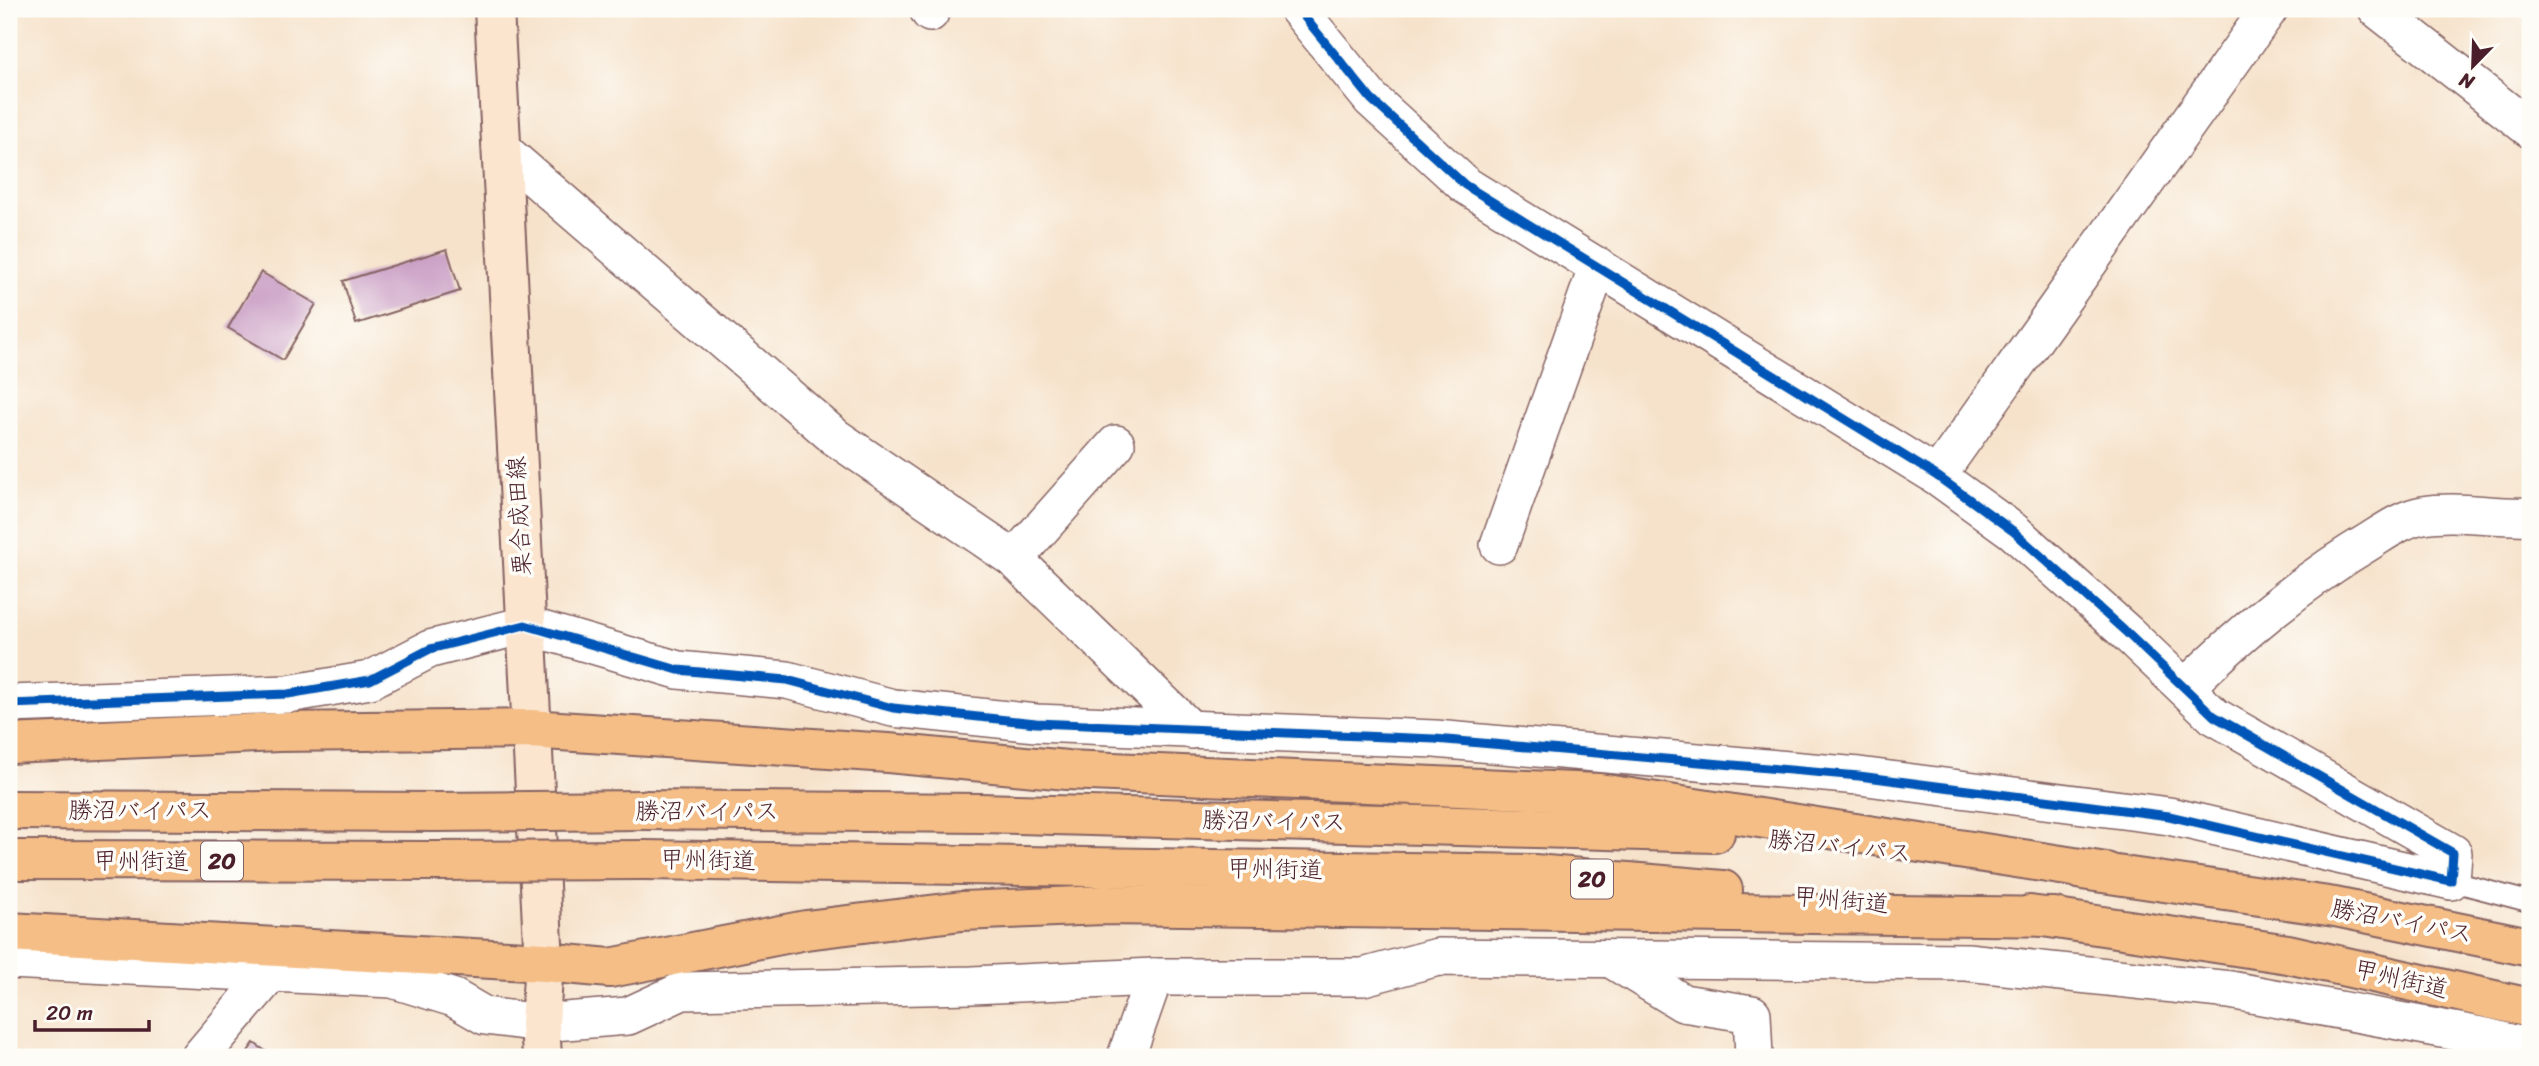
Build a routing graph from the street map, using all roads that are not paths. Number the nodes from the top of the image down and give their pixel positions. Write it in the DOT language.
graph roads {
  1 [pos="494,9"];
  2 [pos="1298,9"];
  3 [pos="2269,9"];
  4 [pos="2377,9"];
  5 [pos="2530,129"];
  6 [pos="501,149"];
  7 [pos="1598,266"];
  8 [pos="1116,444"];
  9 [pos="1937,476"];
  10 [pos="2530,516"];
  11 [pos="1499,545"];
  12 [pos="1014,559"];
  13 [pos="525,625"];
  14 [pos="2185,688"];
  15 [pos="9,704"];
  16 [pos="530,729"];
  17 [pos="1191,730"];
  18 [pos="9,744"];
  19 [pos="9,810"];
  20 [pos="9,860"];
  21 [pos="2106,872"];
  22 [pos="2451,881"];
  23 [pos="2530,902"];
  24 [pos="2054,918"];
  25 [pos="9,932"];
  26 [pos="2530,947"];
  27 [pos="1610,959"];
  28 [pos="9,960"];
  29 [pos="544,962"];
  30 [pos="270,974"];
  31 [pos="1154,977"];
  32 [pos="2530,1008"];
  33 [pos="541,1040"];
  34 [pos="2530,1048"];
  35 [pos="200,1057"];
  36 [pos="1126,1057"];
  37 [pos="1754,1057"];
  1 -- 6 [label="main road, 栗合成田線"];
  2 -- 7 [label="street"];
  3 -- 9 [label="street"];
  4 -- 5 [label="street"];
  6 -- 12 [label="street"];
  6 -- 13 [label="main road, 栗合成田線"];
  7 -- 9 [label="street"];
  7 -- 11 [label="street"];
  8 -- 12 [label="street"];
  9 -- 14 [label="street"];
  10 -- 14 [label="street"];
  12 -- 17 [label="street"];
  13 -- 15 [label="street"];
  13 -- 16 [label="main road, 栗合成田線"];
  13 -- 17 [label="street"];
  14 -- 22 [label="street"];
  16 -- 18 [label="highway"];
  16 -- 21 [label="highway"];
  16 -- 29 [label="main road, 栗合成田線"];
  17 -- 22 [label="street"];
  19 -- 21 [label="highway, 勝沼バイパス / 20, bridge"];
  20 -- 24 [label="highway, 甲州街道 / 20, bridge"];
  21 -- 26 [label="highway, 勝沼バイパス / 20"];
  22 -- 23 [label="lane"];
  24 -- 29 [label="highway"];
  24 -- 32 [label="highway, 甲州街道 / 20"];
  25 -- 29 [label="highway"];
  27 -- 31 [label="street"];
  27 -- 34 [label="street"];
  27 -- 37 [label="street"];
  28 -- 30 [label="street"];
  29 -- 33 [label="main road, 栗合成田線"];
  30 -- 33 [label="street"];
  30 -- 35 [label="street"];
  31 -- 33 [label="street"];
  31 -- 36 [label="street"];
}
